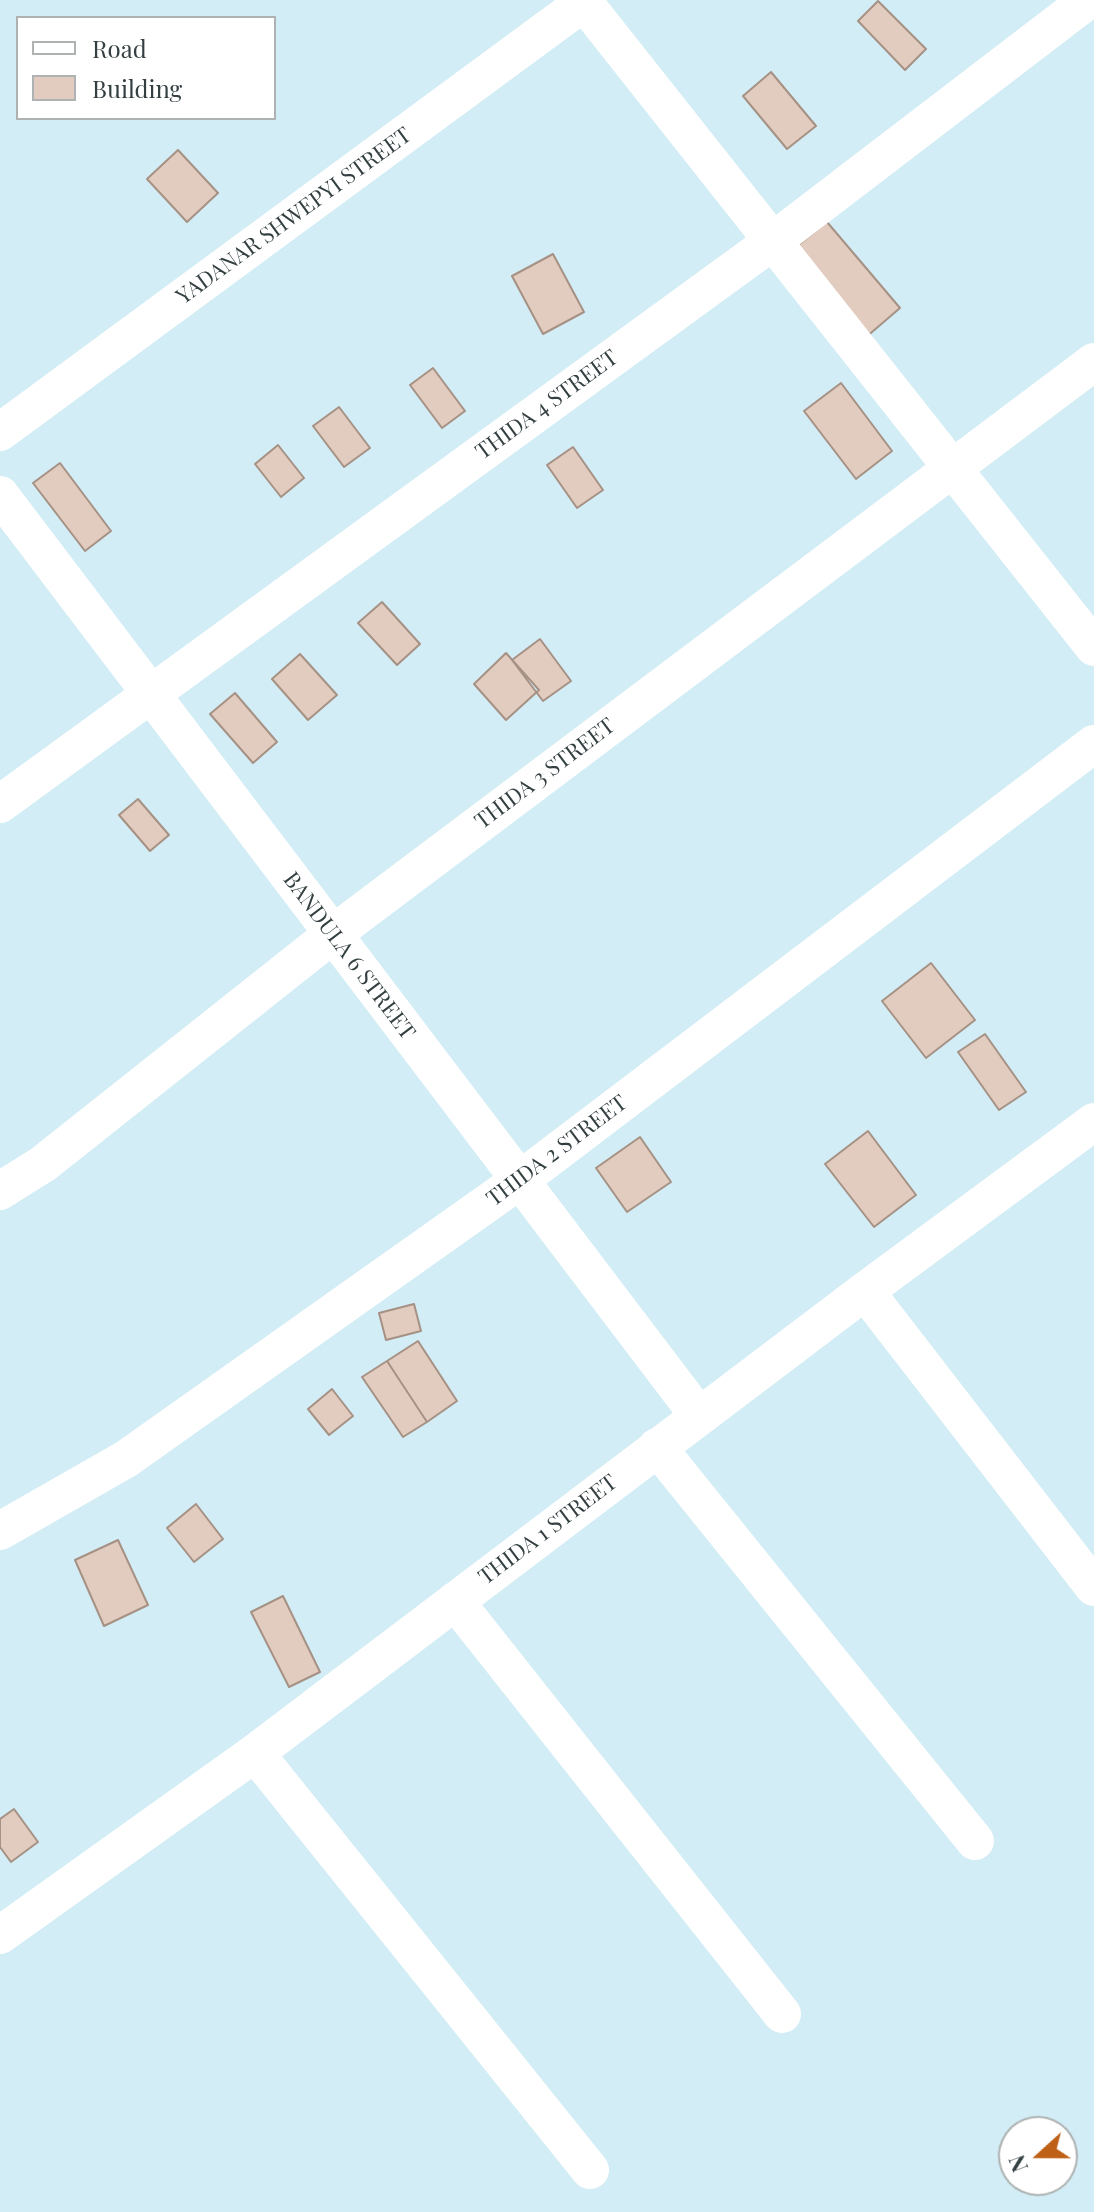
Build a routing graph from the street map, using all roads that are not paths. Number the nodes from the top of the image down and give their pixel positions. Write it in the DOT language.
graph roads {
  1 [pos="1088,0"];
  2 [pos="584,1"];
  3 [pos="773,241"];
  4 [pos="1094,362"];
  5 [pos="0,432"];
  6 [pos="952,468"];
  7 [pos="0,495"];
  8 [pos="1094,647"];
  9 [pos="150,693"];
  10 [pos="1094,744"];
  11 [pos="0,804"];
  12 [pos="333,934"];
  13 [pos="1090,1132"];
  14 [pos="520,1180"];
  15 [pos="0,1191"];
  16 [pos="865,1291"];
  17 [pos="699,1416"];
  18 [pos="657,1447"];
  19 [pos="0,1531"];
  20 [pos="1094,1587"];
  21 [pos="455,1601"];
  22 [pos="255,1753"];
  23 [pos="975,1841"];
  24 [pos="0,1935"];
  25 [pos="782,2014"];
  26 [pos="590,2170"];
  1 -- 3 [label="street, THIDA 4 STREET"];
  2 -- 3 [label="street"];
  2 -- 5 [label="street, YADANAR SHWEPYI STREET"];
  3 -- 6 [label="street"];
  3 -- 9 [label="street, THIDA 4 STREET"];
  4 -- 6 [label="street, THIDA 3 STREET"];
  6 -- 8 [label="street"];
  6 -- 12 [label="street, THIDA 3 STREET"];
  7 -- 9 [label="street, BANDULA 6 STREET"];
  9 -- 11 [label="street, THIDA 4 STREET"];
  9 -- 12 [label="street, BANDULA 6 STREET"];
  10 -- 14 [label="street, THIDA 2 STREET"];
  12 -- 14 [label="street, BANDULA 6 STREET"];
  12 -- 15 [label="street, THIDA 3 STREET"];
  13 -- 16 [label="street, THIDA 1 STREET"];
  14 -- 17 [label="street, BANDULA 6 STREET"];
  14 -- 19 [label="street, THIDA 2 STREET"];
  16 -- 17 [label="street, THIDA 1 STREET"];
  16 -- 20 [label="street"];
  17 -- 18 [label="street, THIDA 1 STREET"];
  18 -- 21 [label="street, THIDA 1 STREET"];
  18 -- 23 [label="street"];
  21 -- 22 [label="street, THIDA 1 STREET"];
  21 -- 25 [label="street"];
  22 -- 24 [label="street, THIDA 1 STREET"];
  22 -- 26 [label="street"];
}
